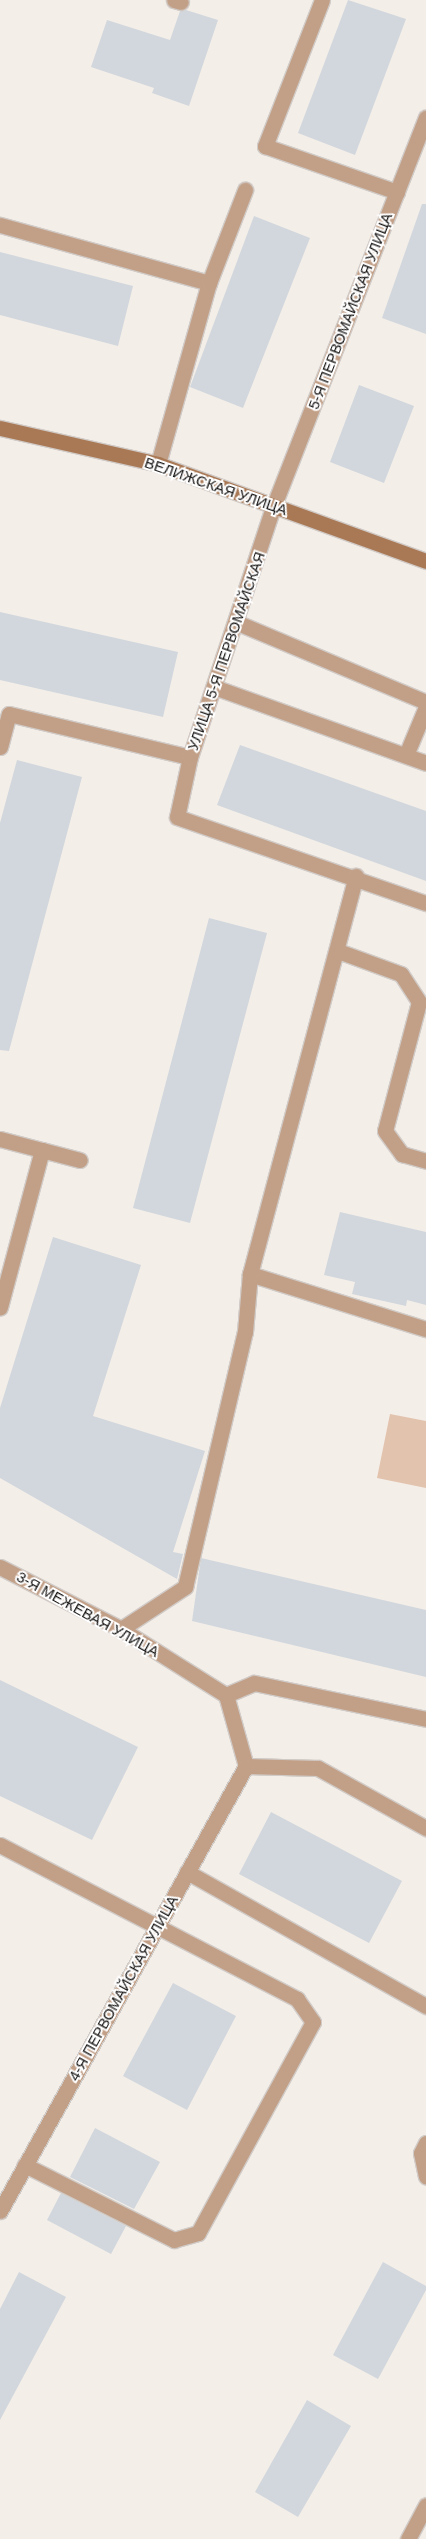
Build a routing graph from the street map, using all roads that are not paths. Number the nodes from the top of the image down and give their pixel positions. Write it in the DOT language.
graph roads {
  1 [pos="322,0"];
  2 [pos="426,118"];
  3 [pos="245,190"];
  4 [pos="397,192"];
  5 [pos="0,225"];
  6 [pos="209,283"];
  7 [pos="0,428"];
  8 [pos="158,464"];
  9 [pos="274,505"];
  10 [pos="426,561"];
  11 [pos="238,623"];
  12 [pos="214,686"];
  13 [pos="426,702"];
  14 [pos="426,707"];
  15 [pos="4,713"];
  16 [pos="0,747"];
  17 [pos="406,755"];
  18 [pos="190,757"];
  19 [pos="426,763"];
  20 [pos="356,876"];
  21 [pos="426,903"];
  22 [pos="338,951"];
  23 [pos="422,1004"];
  24 [pos="0,1139"];
  25 [pos="42,1150"];
  26 [pos="80,1160"];
  27 [pos="426,1161"];
  28 [pos="250,1274"];
  29 [pos="0,1307"];
  30 [pos="426,1329"];
  31 [pos="0,1567"];
  32 [pos="121,1629"];
  33 [pos="226,1695"];
  34 [pos="426,1719"];
  35 [pos="246,1766"];
  36 [pos="426,1828"];
  37 [pos="0,1845"];
  38 [pos="187,1872"];
  39 [pos="158,1924"];
  40 [pos="426,2006"];
  41 [pos="426,2143"];
  42 [pos="26,2165"];
  43 [pos="426,2176"];
  44 [pos="0,2211"];
  45 [pos="426,2505"];
  46 [pos="408,2539"];
  1 -- 4 [label="street"];
  2 -- 4 [label="street, 5-Я ПЕРВОМАЙСКАЯ УЛИЦА"];
  3 -- 6 [label="street"];
  4 -- 9 [label="street, 5-Я ПЕРВОМАЙСКАЯ УЛИЦА"];
  5 -- 6 [label="street"];
  6 -- 8 [label="street"];
  7 -- 8 [label="street, ВЕЛИЖСКАЯ УЛИЦА"];
  8 -- 9 [label="street, ВЕЛИЖСКАЯ УЛИЦА"];
  9 -- 10 [label="street, ВЕЛИЖСКАЯ УЛИЦА"];
  9 -- 11 [label="street, УЛИЦА 5-Я ПЕРВОМАЙСКАЯ"];
  11 -- 12 [label="street, УЛИЦА 5-Я ПЕРВОМАЙСКАЯ"];
  11 -- 13 [label="street"];
  12 -- 17 [label="street"];
  12 -- 18 [label="street, УЛИЦА 5-Я ПЕРВОМАЙСКАЯ"];
  14 -- 17 [label="street"];
  15 -- 16 [label="street, УЛИЦА 5-Я ПЕРВОМАЙСКАЯ"];
  15 -- 18 [label="street, УЛИЦА 5-Я ПЕРВОМАЙСКАЯ"];
  17 -- 19 [label="street"];
  18 -- 20 [label="street"];
  20 -- 21 [label="street"];
  20 -- 22 [label="street"];
  22 -- 23 [label="street"];
  22 -- 28 [label="street"];
  23 -- 27 [label="street"];
  24 -- 25 [label="street"];
  25 -- 26 [label="street"];
  25 -- 29 [label="street"];
  28 -- 30 [label="street"];
  28 -- 32 [label="street"];
  31 -- 32 [label="street, 3-Я МЕЖЕВАЯ УЛИЦА"];
  32 -- 33 [label="street, 3-Я МЕЖЕВАЯ УЛИЦА"];
  33 -- 34 [label="street"];
  33 -- 35 [label="street"];
  35 -- 36 [label="street"];
  35 -- 38 [label="street, 4-Я ПЕРВОМАЙСКАЯ УЛИЦА"];
  37 -- 39 [label="street"];
  38 -- 39 [label="street, 4-Я ПЕРВОМАЙСКАЯ УЛИЦА"];
  38 -- 40 [label="street"];
  39 -- 42 [label="street, 4-Я ПЕРВОМАЙСКАЯ УЛИЦА"];
  39 -- 42 [label="street"];
  41 -- 43 [label="street"];
  42 -- 44 [label="street, 4-Я ПЕРВОМАЙСКАЯ УЛИЦА"];
  45 -- 46 [label="street"];
}
